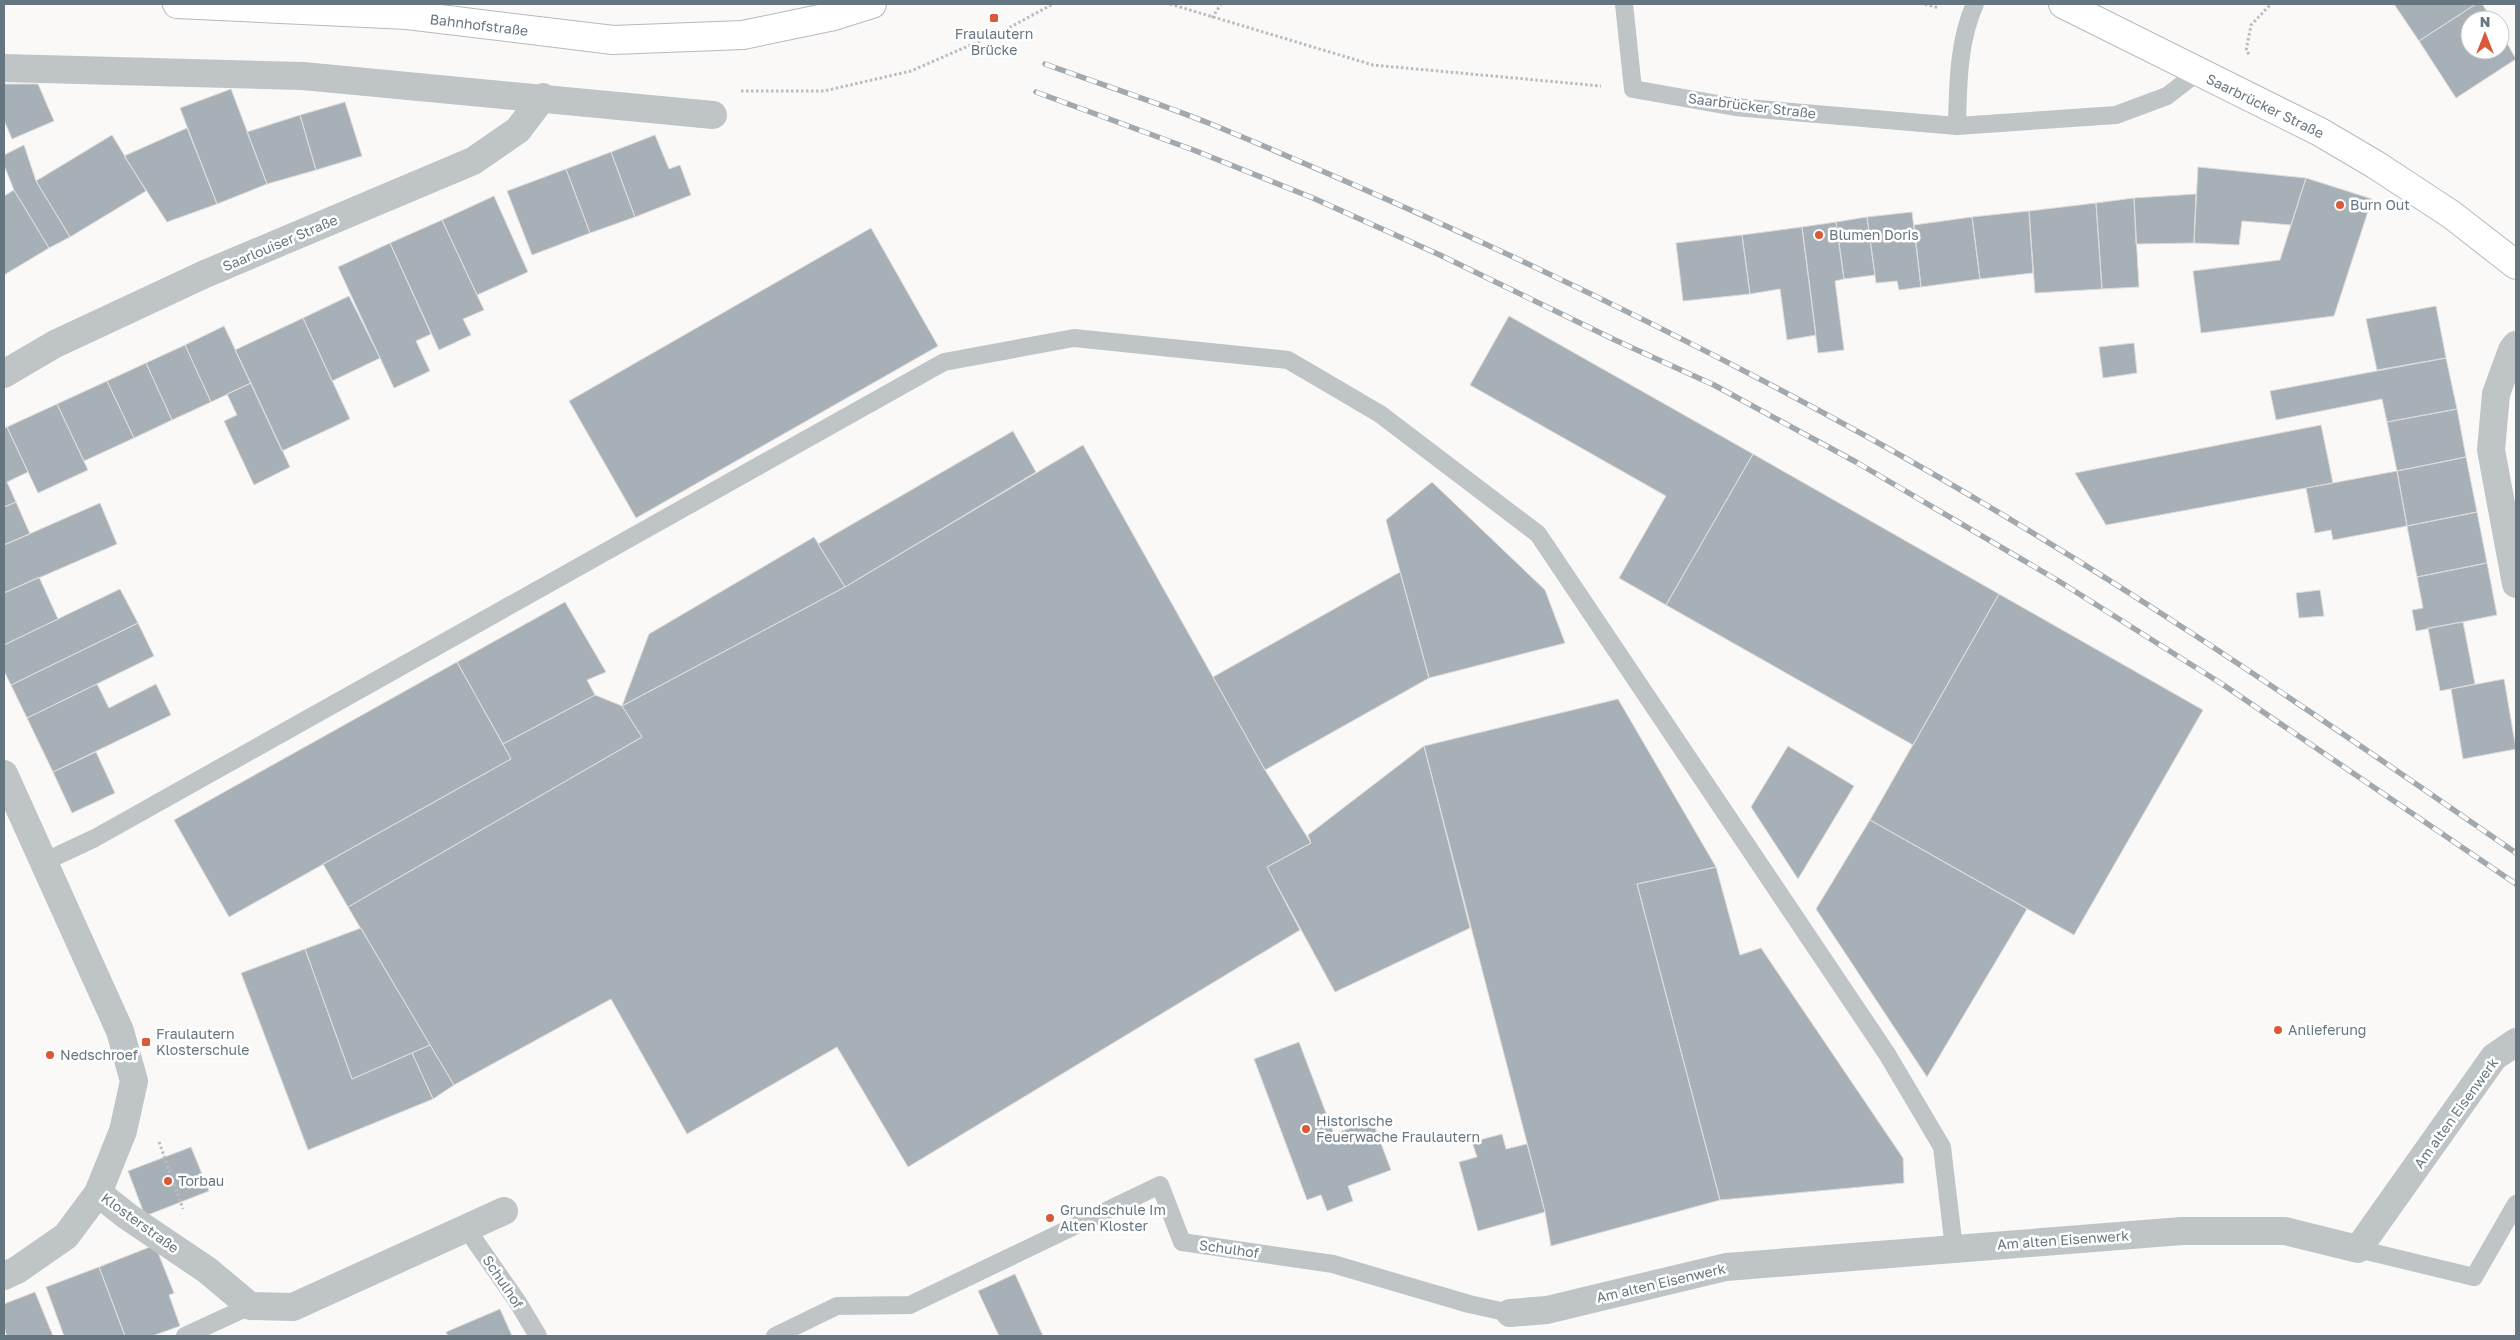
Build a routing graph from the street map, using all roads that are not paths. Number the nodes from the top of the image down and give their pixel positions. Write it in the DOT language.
graph roads {
  1 [pos="177,4"];
  2 [pos="872,4"];
  3 [pos="1624,4"];
  4 [pos="1975,4"];
  5 [pos="2063,4"];
  6 [pos="4,68"];
  7 [pos="2198,72"];
  8 [pos="544,97"];
  9 [pos="713,115"];
  10 [pos="1957,126"];
  11 [pos="2516,265"];
  12 [pos="2516,345"];
  13 [pos="4,374"];
  14 [pos="2516,584"];
  15 [pos="4,774"];
  16 [pos="44,862"];
  17 [pos="2516,1042"];
  18 [pos="98,1193"];
  19 [pos="2516,1204"];
  20 [pos="504,1210"];
  21 [pos="466,1228"];
  22 [pos="1954,1248"];
  23 [pos="2358,1249"];
  24 [pos="4,1276"];
  25 [pos="250,1306"];
  26 [pos="1510,1313"];
  27 [pos="185,1336"];
  28 [pos="538,1336"];
  29 [pos="775,1336"];
  1 -- 2 [label="main road, Bahnhofstraße"];
  3 -- 10 [label="lane, Saarbrücker Straße"];
  4 -- 10 [label="lane"];
  5 -- 7 [label="main road"];
  6 -- 8 [label="street"];
  7 -- 10 [label="lane, Saarbrücker Straße"];
  7 -- 11 [label="main road, Saarbrücker Straße"];
  8 -- 9 [label="street"];
  8 -- 13 [label="street, Saarlouiser Straße"];
  12 -- 14 [label="street"];
  15 -- 16 [label="street, Klosterstraße"];
  16 -- 18 [label="street, Klosterstraße"];
  16 -- 22 [label="lane"];
  17 -- 23 [label="street, Am alten Eisenwerk"];
  18 -- 24 [label="street"];
  18 -- 25 [label="street, Klosterstraße"];
  19 -- 23 [label="lane"];
  20 -- 21 [label="street"];
  21 -- 25 [label="street"];
  21 -- 28 [label="lane, Schulhof"];
  22 -- 23 [label="street, Am alten Eisenwerk"];
  22 -- 26 [label="street, Am alten Eisenwerk"];
  25 -- 27 [label="lane"];
  26 -- 29 [label="lane, Schulhof"];
}
